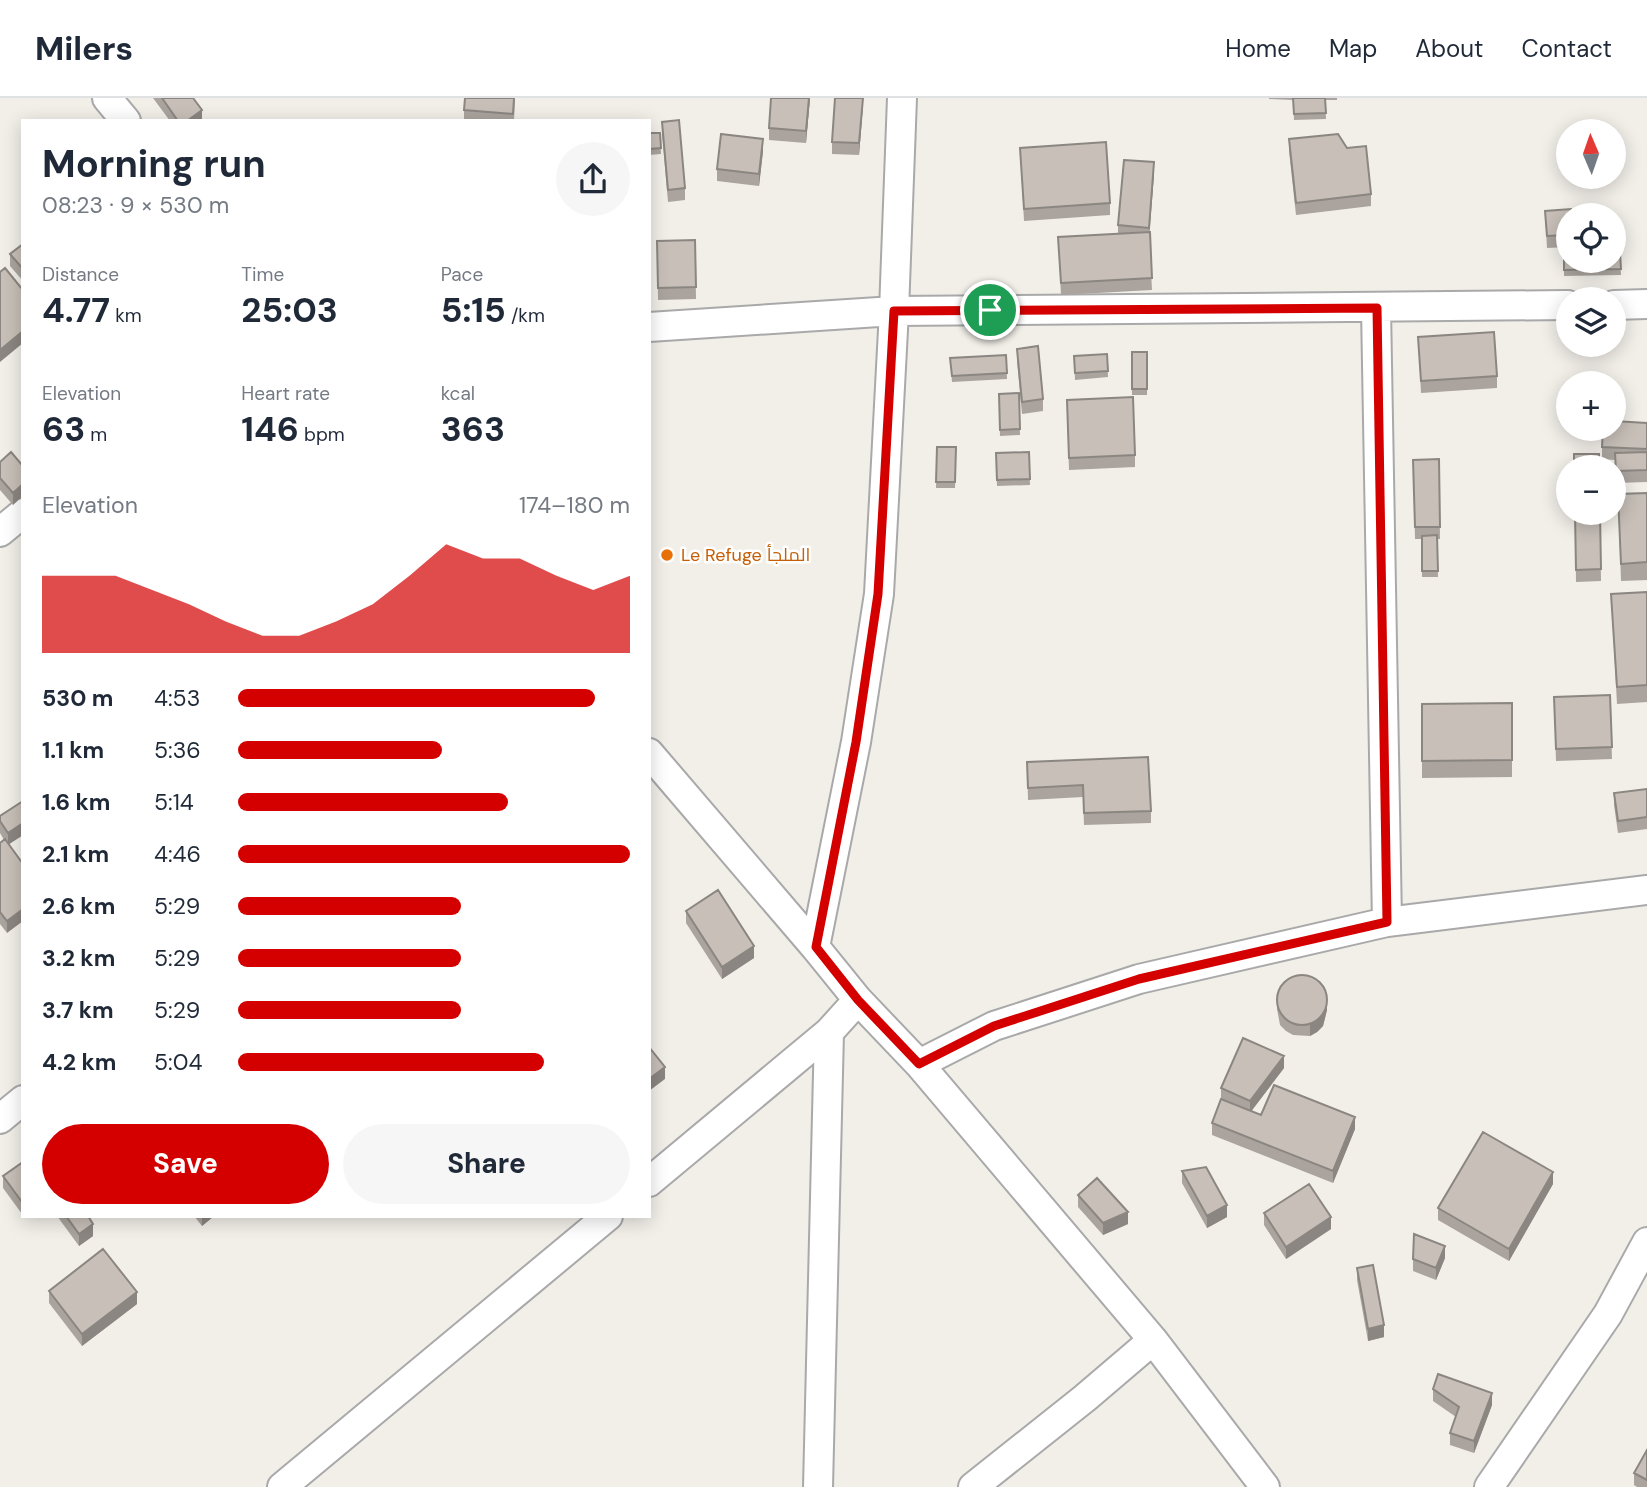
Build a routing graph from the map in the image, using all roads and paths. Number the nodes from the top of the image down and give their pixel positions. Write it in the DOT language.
graph roads {
  1 [pos="107,98"];
  2 [pos="902,98"];
  3 [pos="124,119"];
  4 [pos="1626,304"];
  5 [pos="1647,304"];
  6 [pos="1556,305"];
  7 [pos="1377,308"];
  8 [pos="894,311"];
  9 [pos="651,327"];
  10 [pos="21,515"];
  11 [pos="0,533"];
  12 [pos="651,755"];
  13 [pos="1647,890"];
  14 [pos="1387,922"];
  15 [pos="816,947"];
  16 [pos="858,1000"];
  17 [pos="830,1032"];
  18 [pos="919,1064"];
  19 [pos="21,1102"];
  20 [pos="0,1119"];
  21 [pos="651,1180"];
  22 [pos="606,1218"];
  23 [pos="1647,1242"];
  24 [pos="1153,1340"];
  25 [pos="282,1487"];
  26 [pos="818,1487"];
  27 [pos="973,1487"];
  28 [pos="1265,1487"];
  29 [pos="1489,1487"];
  1 -- 3 [label="street"];
  2 -- 8 [label="street"];
  4 -- 5 [label="street"];
  6 -- 7 [label="street"];
  7 -- 8 [label="street"];
  7 -- 14 [label="street"];
  8 -- 9 [label="street"];
  8 -- 15 [label="street"];
  10 -- 11 [label="street"];
  12 -- 15 [label="street"];
  13 -- 14 [label="street"];
  14 -- 18 [label="street"];
  15 -- 16 [label="street"];
  16 -- 17 [label="street"];
  16 -- 18 [label="street"];
  17 -- 21 [label="street"];
  17 -- 26 [label="street"];
  18 -- 24 [label="street"];
  19 -- 20 [label="street"];
  22 -- 25 [label="street"];
  23 -- 29 [label="street"];
  24 -- 27 [label="street"];
  24 -- 28 [label="street"];
}
